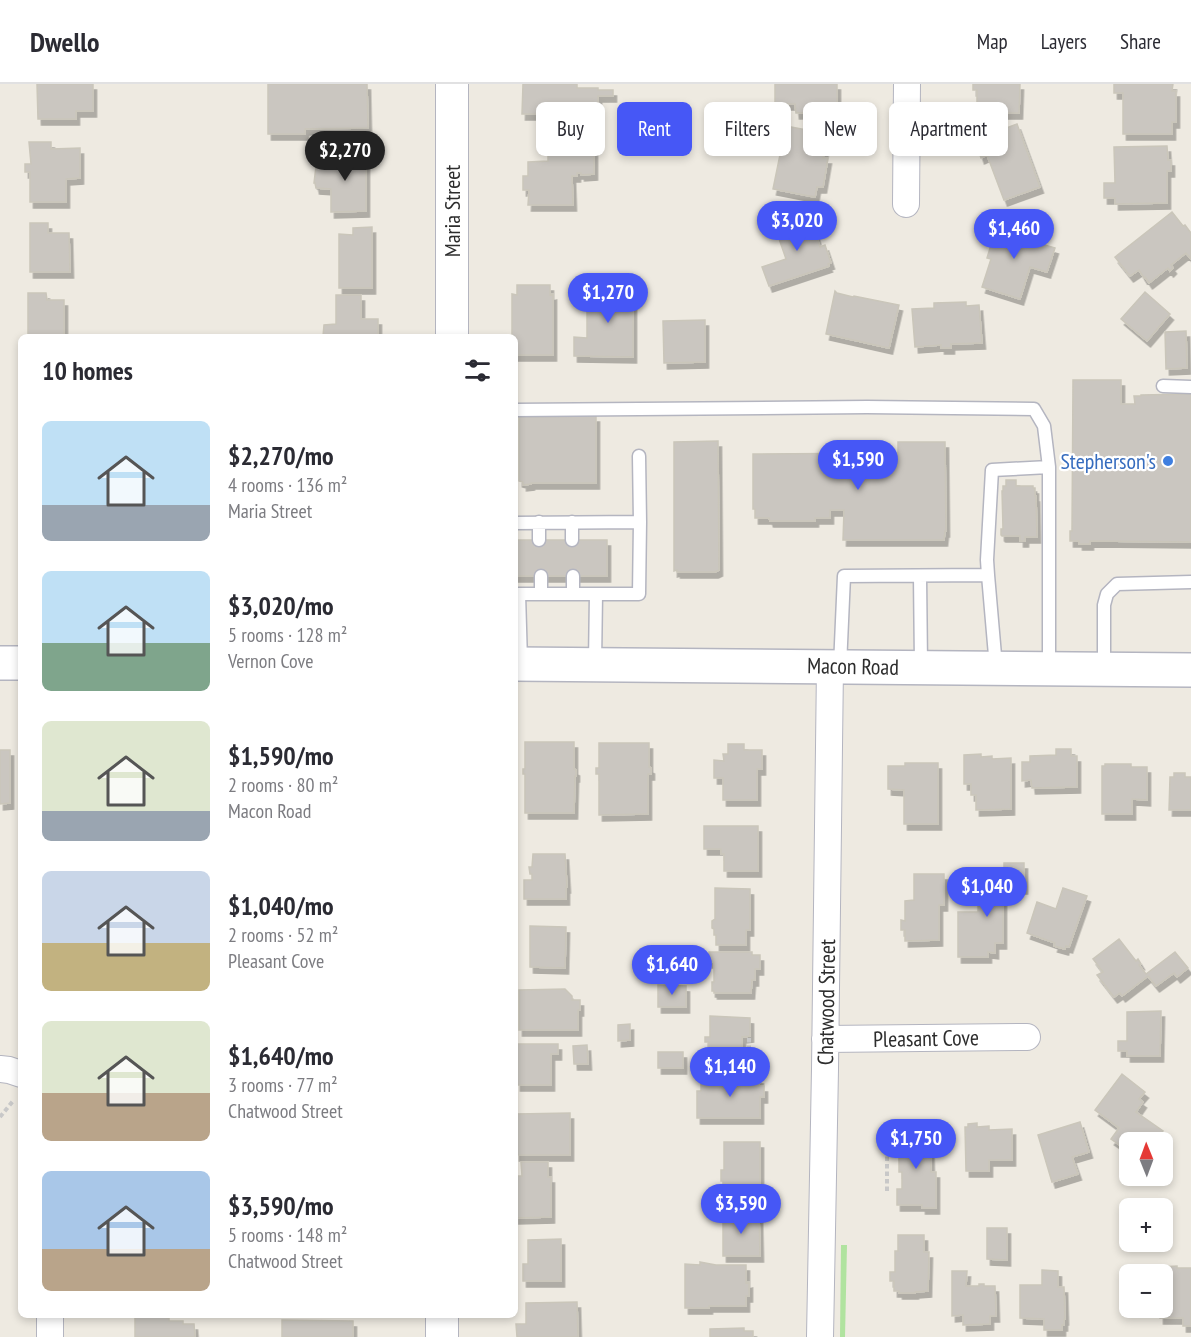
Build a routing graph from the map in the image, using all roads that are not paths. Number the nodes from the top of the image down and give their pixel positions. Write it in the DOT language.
graph roads {
  1 [pos="452,84"];
  2 [pos="907,84"];
  3 [pos="906,204"];
  4 [pos="452,334"];
  5 [pos="1163,386"];
  6 [pos="1191,387"];
  7 [pos="518,410"];
  8 [pos="639,456"];
  9 [pos="1049,467"];
  10 [pos="539,522"];
  11 [pos="572,522"];
  12 [pos="639,522"];
  13 [pos="518,523"];
  14 [pos="539,540"];
  15 [pos="572,540"];
  16 [pos="988,575"];
  17 [pos="541,576"];
  18 [pos="573,576"];
  19 [pos="920,576"];
  20 [pos="1191,582"];
  21 [pos="518,594"];
  22 [pos="541,594"];
  23 [pos="573,594"];
  24 [pos="596,594"];
  25 [pos="0,663"];
  26 [pos="18,663"];
  27 [pos="518,664"];
  28 [pos="595,665"];
  29 [pos="835,666"];
  30 [pos="921,667"];
  31 [pos="996,668"];
  32 [pos="1049,669"];
  33 [pos="1104,669"];
  34 [pos="1191,670"];
  35 [pos="1027,1037"];
  36 [pos="825,1039"];
  37 [pos="50,1318"];
  38 [pos="442,1318"];
  39 [pos="50,1337"];
  40 [pos="442,1337"];
  41 [pos="820,1337"];
  1 -- 4 [label="street, Maria Street"];
  2 -- 3 [label="street"];
  5 -- 6 [label="lane"];
  7 -- 9 [label="lane"];
  8 -- 12 [label="lane"];
  9 -- 16 [label="lane"];
  9 -- 32 [label="lane"];
  10 -- 11 [label="lane"];
  10 -- 13 [label="lane"];
  10 -- 14 [label="lane"];
  11 -- 12 [label="lane"];
  11 -- 15 [label="lane"];
  12 -- 24 [label="lane"];
  16 -- 19 [label="lane"];
  16 -- 31 [label="lane"];
  17 -- 22 [label="lane"];
  18 -- 23 [label="lane"];
  19 -- 29 [label="lane"];
  19 -- 30 [label="lane"];
  20 -- 33 [label="lane"];
  21 -- 22 [label="lane"];
  22 -- 23 [label="lane"];
  23 -- 24 [label="lane"];
  24 -- 28 [label="lane"];
  25 -- 26 [label="main road"];
  27 -- 28 [label="main road, Macon Road"];
  28 -- 29 [label="main road, Macon Road"];
  29 -- 30 [label="main road, Macon Road"];
  29 -- 36 [label="street, Chatwood Street"];
  30 -- 31 [label="main road, Macon Road"];
  31 -- 32 [label="main road, Macon Road"];
  32 -- 33 [label="main road, Macon Road"];
  33 -- 34 [label="main road, Macon Road"];
  35 -- 36 [label="street, Pleasant Cove"];
  36 -- 41 [label="street, Chatwood Street"];
  37 -- 39 [label="street"];
  38 -- 40 [label="street"];
}
